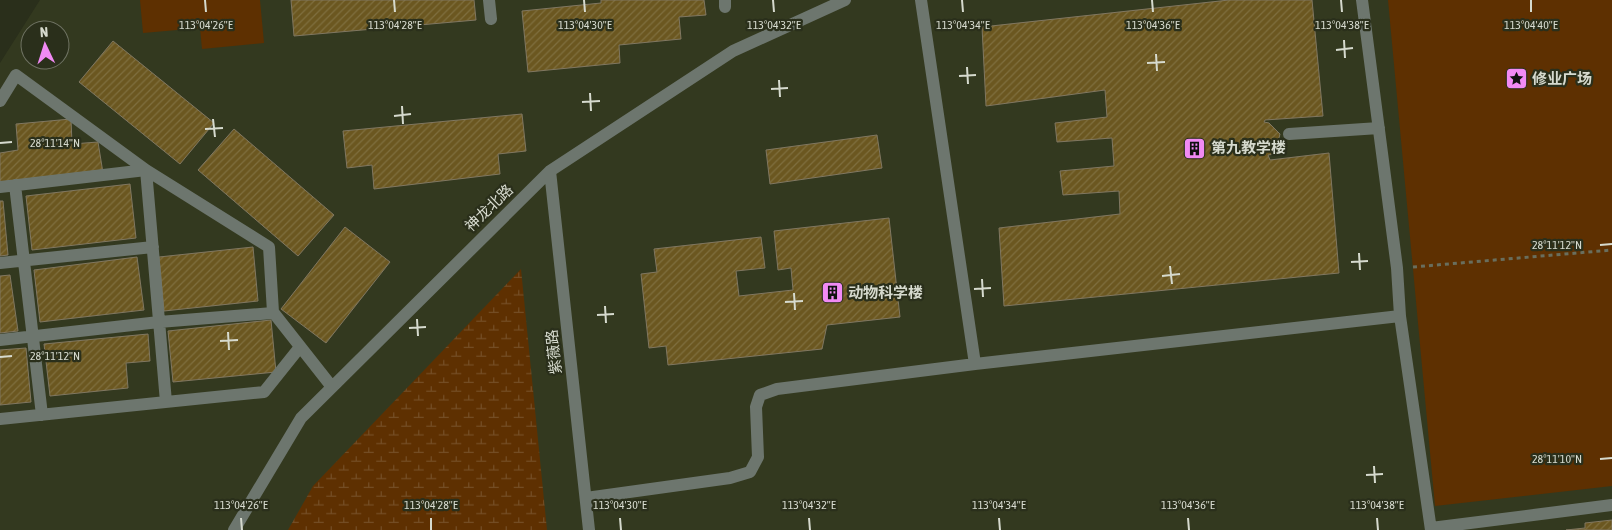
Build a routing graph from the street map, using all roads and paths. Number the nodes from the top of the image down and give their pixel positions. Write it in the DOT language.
graph roads {
  1 [pos="489,0"];
  2 [pos="845,0"];
  3 [pos="921,0"];
  4 [pos="1362,0"];
  5 [pos="491,19"];
  6 [pos="0,101"];
  7 [pos="1379,128"];
  8 [pos="1289,134"];
  9 [pos="146,170"];
  10 [pos="550,171"];
  11 [pos="15,185"];
  12 [pos="0,187"];
  13 [pos="153,247"];
  14 [pos="1612,250"];
  15 [pos="24,260"];
  16 [pos="0,263"];
  17 [pos="1397,268"];
  18 [pos="273,313"];
  19 [pos="1400,316"];
  20 [pos="159,322"];
  21 [pos="33,337"];
  22 [pos="0,340"];
  23 [pos="300,347"];
  24 [pos="975,364"];
  25 [pos="332,387"];
  26 [pos="166,402"];
  27 [pos="42,415"];
  28 [pos="0,419"];
  29 [pos="586,498"];
  30 [pos="1612,505"];
  31 [pos="1431,529"];
  32 [pos="234,530"];
  33 [pos="589,530"];
  1 -- 5 [label="street"];
  2 -- 10 [label="street, 神龙北路"];
  3 -- 24 [label="street"];
  4 -- 7 [label="street"];
  6 -- 9 [label="street"];
  7 -- 8 [label="street"];
  7 -- 17 [label="street"];
  9 -- 11 [label="street"];
  9 -- 13 [label="street"];
  9 -- 18 [label="street"];
  10 -- 25 [label="street, 神龙北路"];
  10 -- 29 [label="street, 紫薇路"];
  11 -- 12 [label="street"];
  11 -- 15 [label="street"];
  13 -- 15 [label="street"];
  13 -- 20 [label="street"];
  14 -- 17 [label="path"];
  15 -- 16 [label="street"];
  15 -- 21 [label="street"];
  17 -- 19 [label="street"];
  18 -- 20 [label="street"];
  18 -- 23 [label="street"];
  19 -- 24 [label="street"];
  19 -- 31 [label="street"];
  20 -- 21 [label="street"];
  20 -- 26 [label="street"];
  21 -- 22 [label="street"];
  21 -- 27 [label="street"];
  23 -- 25 [label="street"];
  23 -- 26 [label="street"];
  24 -- 29 [label="street"];
  25 -- 32 [label="street, 神龙北路"];
  26 -- 27 [label="street"];
  27 -- 28 [label="street"];
  29 -- 33 [label="street, 紫薇路"];
  30 -- 31 [label="street"];
}
